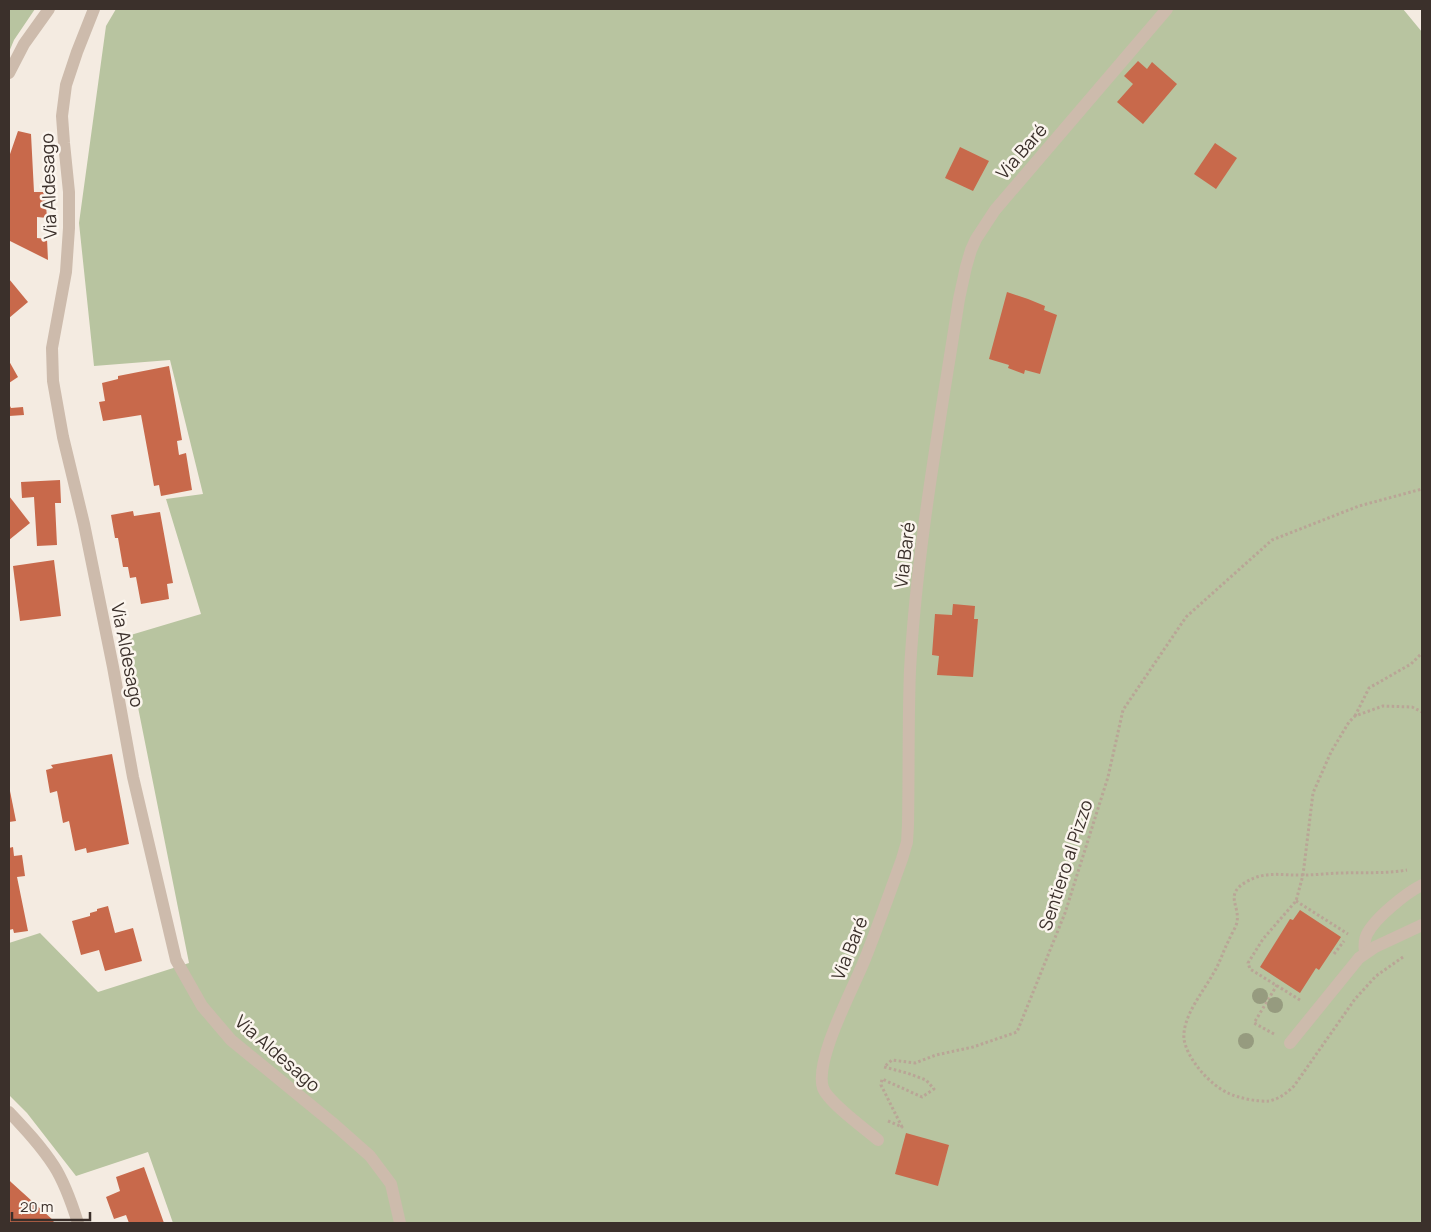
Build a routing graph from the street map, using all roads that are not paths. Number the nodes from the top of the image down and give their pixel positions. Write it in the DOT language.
graph roads {
  1 [pos="49,9"];
  2 [pos="94,9"];
  3 [pos="1167,9"];
  4 [pos="9,73"];
  5 [pos="1422,885"];
  6 [pos="1422,925"];
  7 [pos="1364,953"];
  8 [pos="1290,1043"];
  9 [pos="9,1112"];
  10 [pos="878,1140"];
  11 [pos="78,1223"];
  12 [pos="400,1223"];
  1 -- 4 [label="street"];
  2 -- 12 [label="street, Via Aldesago"];
  3 -- 10 [label="street, Via Baré"];
  5 -- 7 [label="street"];
  6 -- 7 [label="street"];
  7 -- 8 [label="street"];
  9 -- 11 [label="street"];
}
